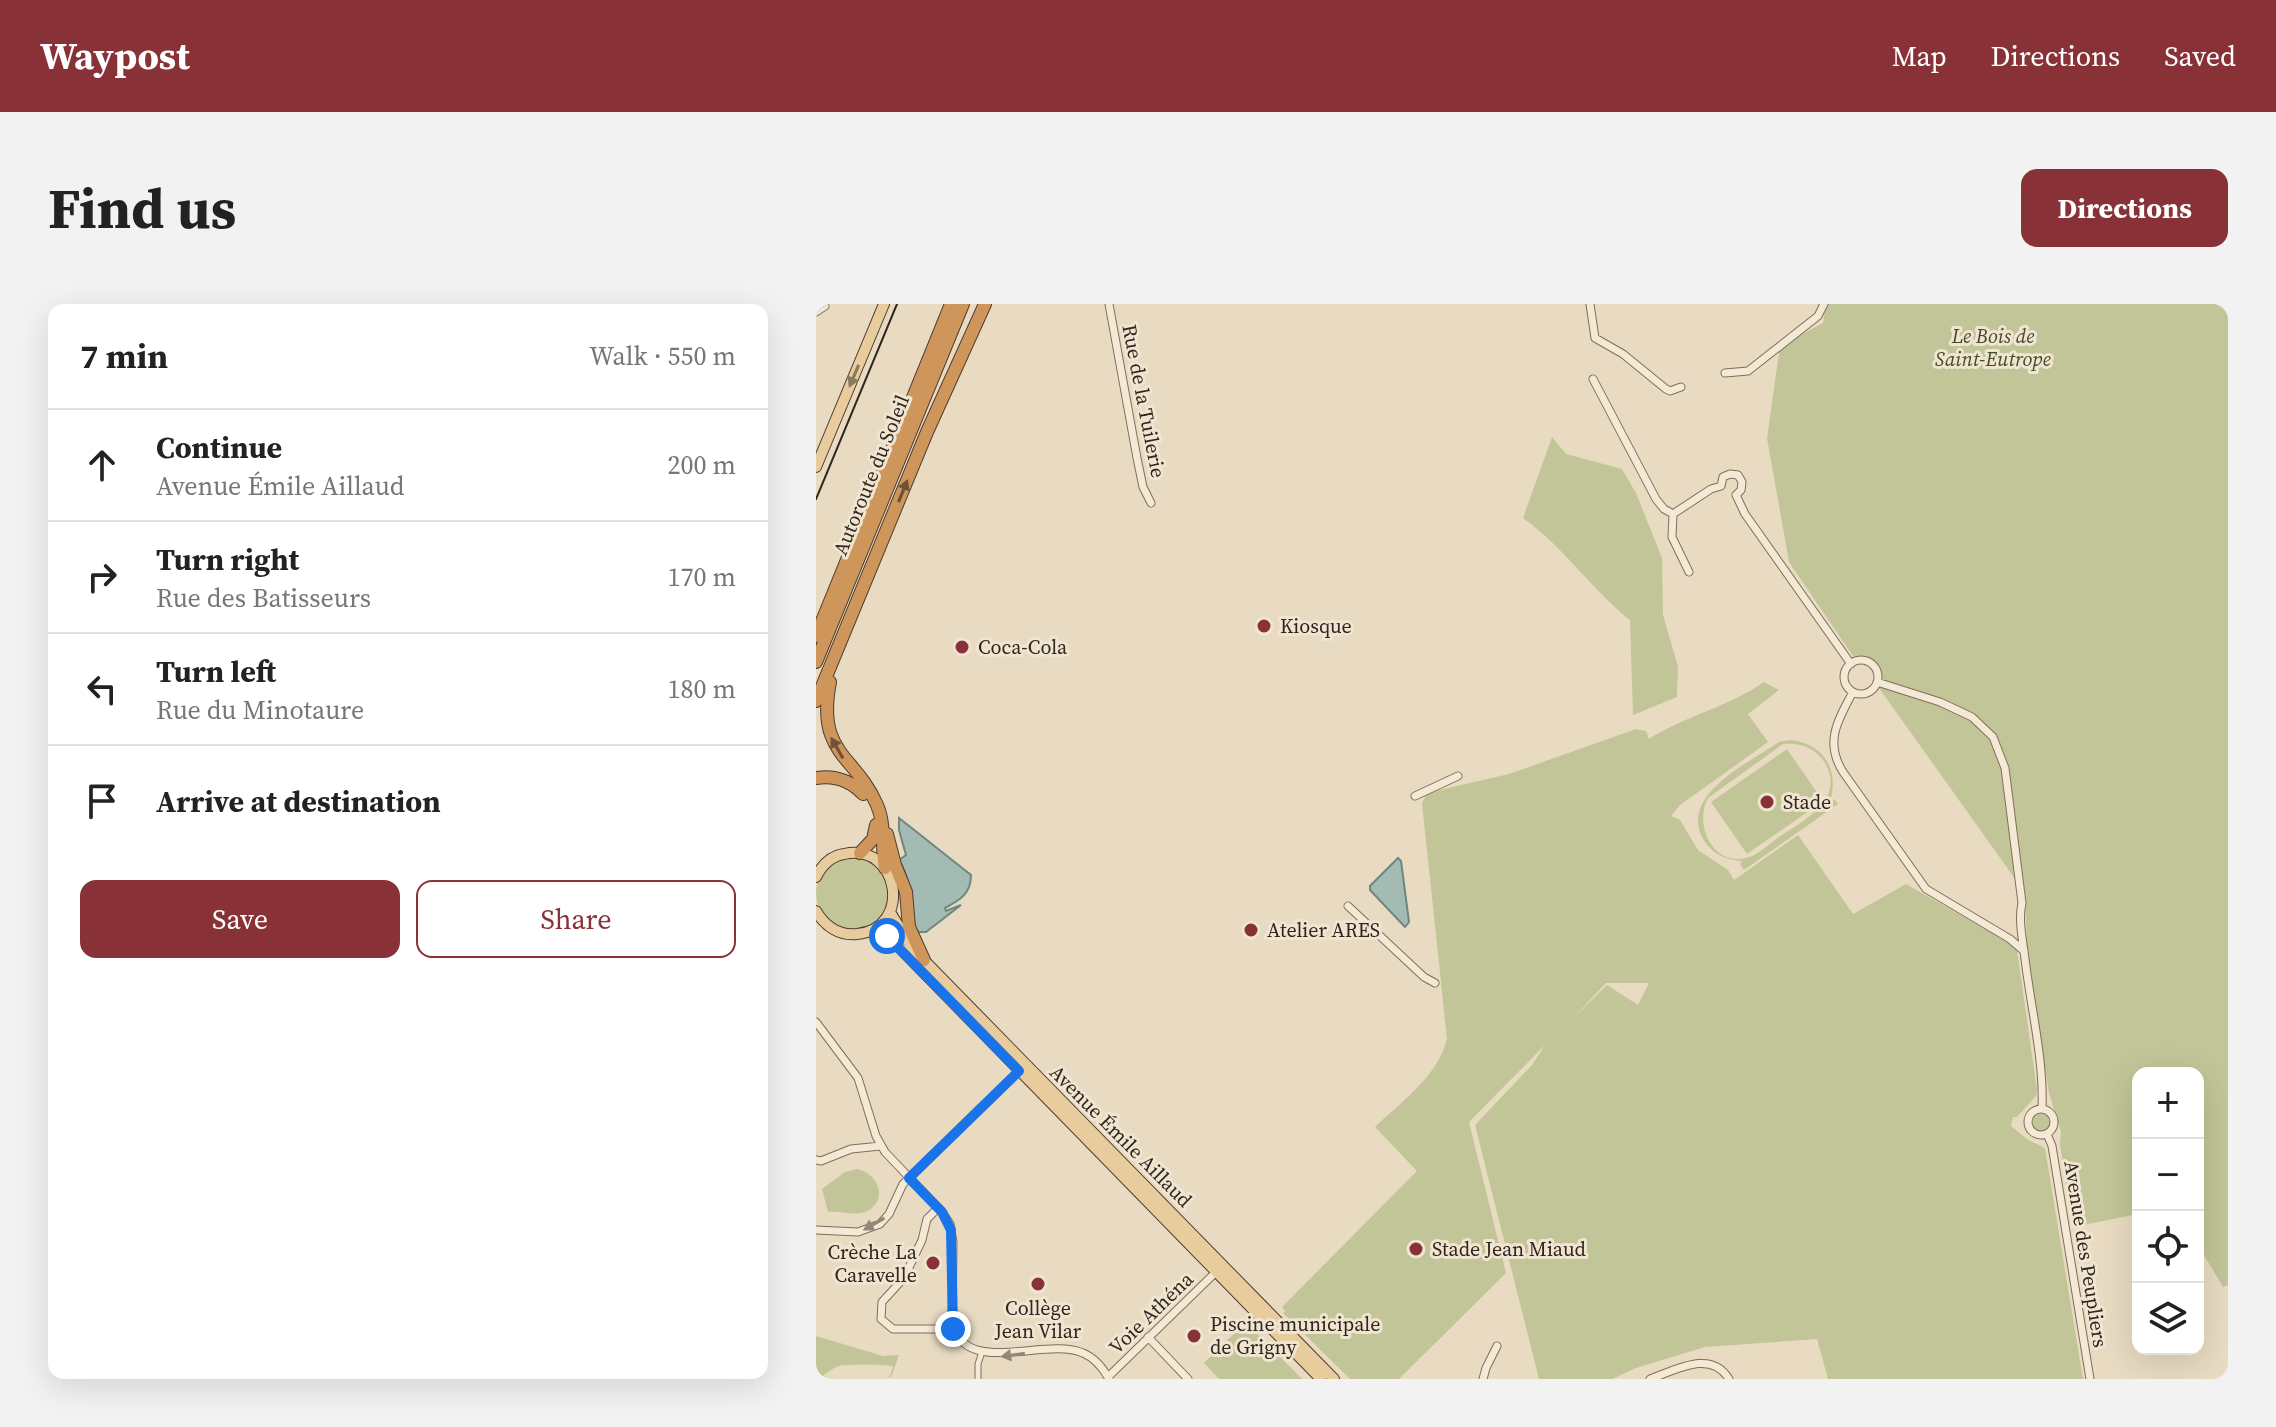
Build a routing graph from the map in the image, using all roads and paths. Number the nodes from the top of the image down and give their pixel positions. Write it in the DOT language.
graph roads {
  1 [pos="884,304"];
  2 [pos="951,304"];
  3 [pos="963,304"];
  4 [pos="985,304"];
  5 [pos="1109,304"];
  6 [pos="1590,304"];
  7 [pos="1824,304"];
  8 [pos="825,306"];
  9 [pos="816,312"];
  10 [pos="1725,373"];
  11 [pos="1593,379"];
  12 [pos="1681,387"];
  13 [pos="816,467"];
  14 [pos="1721,486"];
  15 [pos="1736,495"];
  16 [pos="1151,503"];
  17 [pos="1673,514"];
  18 [pos="874,563"];
  19 [pos="1689,572"];
  20 [pos="816,636"];
  21 [pos="816,662"];
  22 [pos="1851,664"];
  23 [pos="1877,682"];
  24 [pos="1853,692"];
  25 [pos="816,701"];
  26 [pos="1458,776"];
  27 [pos="816,778"];
  28 [pos="1415,796"];
  29 [pos="880,812"];
  30 [pos="860,853"];
  31 [pos="816,856"];
  32 [pos="830,859"];
  33 [pos="885,868"];
  34 [pos="816,877"];
  35 [pos="1348,906"];
  36 [pos="816,911"];
  37 [pos="890,912"];
  38 [pos="820,923"];
  39 [pos="872,930"];
  40 [pos="2024,951"];
  41 [pos="924,960"];
  42 [pos="1435,983"];
  43 [pos="816,1022"];
  44 [pos="1019,1071"];
  45 [pos="2042,1109"];
  46 [pos="2047,1134"];
  47 [pos="881,1146"];
  48 [pos="816,1160"];
  49 [pos="909,1178"];
  50 [pos="938,1208"];
  51 [pos="816,1230"];
  52 [pos="1216,1272"];
  53 [pos="953,1329"];
  54 [pos="1148,1337"];
  55 [pos="1497,1346"];
  56 [pos="981,1355"];
  57 [pos="1108,1378"];
  58 [pos="978,1379"];
  59 [pos="1188,1379"];
  60 [pos="1321,1379"];
  61 [pos="1334,1379"];
  62 [pos="1483,1379"];
  63 [pos="1650,1379"];
  64 [pos="1729,1379"];
  65 [pos="2090,1379"];
  1 -- 13 [label="main road, one-way"];
  2 -- 20 [label="highway, Autoroute du Soleil"];
  3 -- 21 [label="highway, Autoroute du Soleil"];
  18 -- 4 [label="highway, one-way"];
  5 -- 16 [label="street, Rue de la Tuilerie"];
  6 -- 12 [label="street"];
  7 -- 10 [label="street"];
  8 -- 9 [label="street"];
  11 -- 17 [label="street"];
  14 -- 15 [label="street"];
  14 -- 15 [label="street"];
  14 -- 17 [label="street"];
  15 -- 22 [label="street"];
  17 -- 19 [label="street"];
  18 -- 25 [label="highway"];
  29 -- 18 [label="highway, one-way"];
  22 -- 23 [label="street"];
  22 -- 24 [label="street"];
  23 -- 24 [label="street"];
  23 -- 40 [label="street, Avenue des Peupliers"];
  24 -- 40 [label="street"];
  26 -- 28 [label="street"];
  27 -- 30 [label="highway"];
  29 -- 33 [label="highway"];
  29 -- 41 [label="highway"];
  30 -- 32 [label="main road"];
  30 -- 33 [label="main road"];
  31 -- 32 [label="main road"];
  32 -- 34 [label="main road"];
  33 -- 37 [label="main road"];
  35 -- 42 [label="street"];
  36 -- 38 [label="main road"];
  37 -- 39 [label="main road"];
  37 -- 41 [label="main road, Avenue Émile Aillaud"];
  38 -- 39 [label="main road"];
  39 -- 44 [label="main road, Avenue Émile Aillaud"];
  40 -- 45 [label="street, Avenue des Peupliers"];
  41 -- 61 [label="main road, Avenue Émile Aillaud"];
  43 -- 47 [label="street"];
  44 -- 49 [label="street"];
  44 -- 52 [label="main road, Avenue Émile Aillaud"];
  45 -- 46 [label="street, Avenue des Peupliers"];
  45 -- 46 [label="street, Avenue des Peupliers"];
  46 -- 65 [label="street, Avenue des Peupliers"];
  47 -- 48 [label="street"];
  47 -- 49 [label="street"];
  49 -- 50 [label="street"];
  49 -- 51 [label="street, one-way"];
  50 -- 53 [label="street"];
  50 -- 53 [label="street"];
  52 -- 54 [label="street, Voie Athéna"];
  52 -- 60 [label="main road, Avenue Émile Aillaud"];
  53 -- 56 [label="street"];
  54 -- 57 [label="street, Voie Athéna"];
  54 -- 59 [label="street"];
  55 -- 62 [label="street"];
  57 -- 56 [label="street, one-way"];
  56 -- 58 [label="street"];
  63 -- 64 [label="street"];
}
